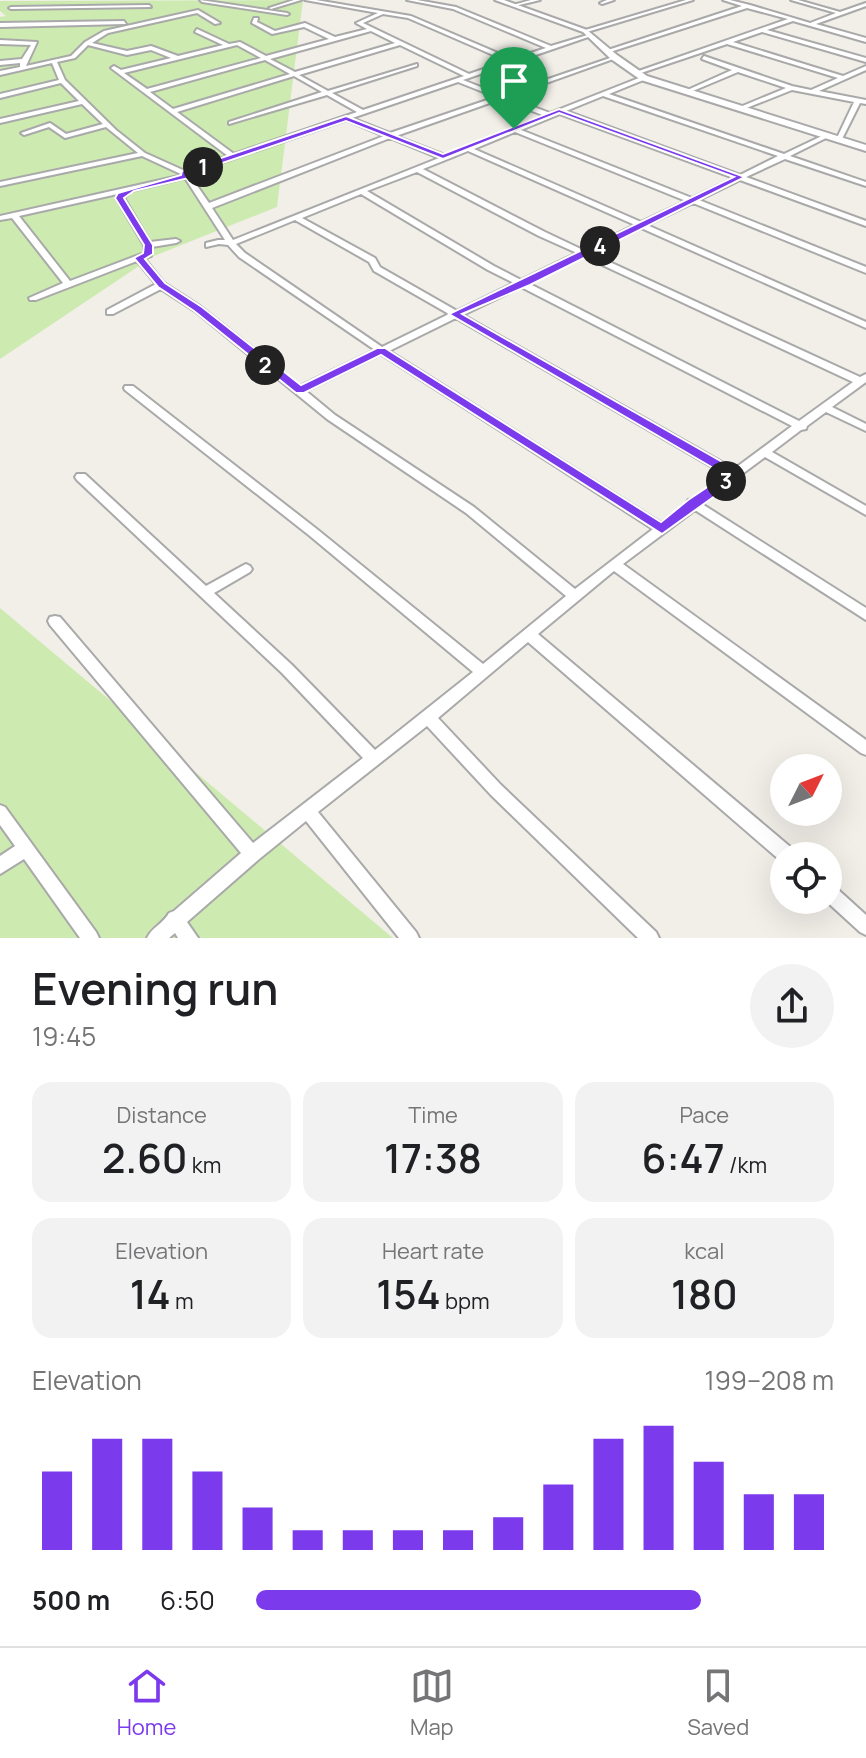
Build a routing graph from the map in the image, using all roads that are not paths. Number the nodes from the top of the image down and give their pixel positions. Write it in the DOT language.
graph roads {
  1 [pos="203,0"];
  2 [pos="299,0"];
  3 [pos="307,0"];
  4 [pos="409,0"];
  5 [pos="498,0"];
  6 [pos="538,0"];
  7 [pos="612,0"];
  8 [pos="691,0"];
  9 [pos="725,0"];
  10 [pos="793,0"];
  11 [pos="152,3"];
  12 [pos="602,3"];
  13 [pos="866,3"];
  14 [pos="856,4"];
  15 [pos="515,5"];
  16 [pos="748,6"];
  17 [pos="11,8"];
  18 [pos="266,9"];
  19 [pos="866,10"];
  20 [pos="198,11"];
  21 [pos="840,13"];
  22 [pos="287,14"];
  23 [pos="382,14"];
  24 [pos="256,19"];
  25 [pos="794,19"];
  26 [pos="217,23"];
  27 [pos="138,24"];
  28 [pos="810,24"];
  29 [pos="0,25"];
  30 [pos="371,29"];
  31 [pos="761,30"];
  32 [pos="197,31"];
  33 [pos="587,33"];
  34 [pos="866,37"];
  35 [pos="334,39"];
  36 [pos="0,42"];
  37 [pos="727,42"];
  38 [pos="87,43"];
  39 [pos="400,43"];
  40 [pos="228,45"];
  41 [pos="551,48"];
  42 [pos="611,54"];
  43 [pos="265,57"];
  44 [pos="177,58"];
  45 [pos="704,58"];
  46 [pos="866,60"];
  47 [pos="511,61"];
  48 [pos="0,63"];
  49 [pos="55,63"];
  50 [pos="23,65"];
  51 [pos="415,65"];
  52 [pos="114,68"];
  53 [pos="866,68"];
  54 [pos="739,69"];
  55 [pos="121,72"];
  56 [pos="0,73"];
  57 [pos="296,75"];
  58 [pos="469,76"];
  59 [pos="640,76"];
  60 [pos="843,78"];
  61 [pos="458,80"];
  62 [pos="62,81"];
  63 [pos="791,88"];
  64 [pos="147,91"];
  65 [pos="686,92"];
  66 [pos="812,92"];
  67 [pos="326,93"];
  68 [pos="602,94"];
  69 [pos="0,96"];
  70 [pos="500,97"];
  71 [pos="862,101"];
  72 [pos="81,102"];
  73 [pos="742,108"];
  74 [pos="172,111"];
  75 [pos="559,111"];
  76 [pos="362,112"];
  77 [pos="549,115"];
  78 [pos="346,118"];
  79 [pos="0,121"];
  80 [pos="231,123"];
  81 [pos="108,124"];
  82 [pos="514,129"];
  83 [pos="24,133"];
  84 [pos="389,136"];
  85 [pos="826,136"];
  86 [pos="839,140"];
  87 [pos="467,148"];
  88 [pos="866,148"];
  89 [pos="143,154"];
  90 [pos="233,156"];
  91 [pos="784,156"];
  92 [pos="443,157"];
  93 [pos="417,169"];
  94 [pos="186,175"];
  95 [pos="741,177"];
  96 [pos="0,184"];
  97 [pos="866,184"];
  98 [pos="131,189"];
  99 [pos="361,191"];
  100 [pos="691,201"];
  101 [pos="209,206"];
  102 [pos="13,214"];
  103 [pos="295,217"];
  104 [pos="0,218"];
  105 [pos="866,224"];
  106 [pos="640,226"];
  107 [pos="176,241"];
  108 [pos="232,243"];
  109 [pos="148,245"];
  110 [pos="209,245"];
  111 [pos="585,254"];
  112 [pos="139,258"];
  113 [pos="866,270"];
  114 [pos="526,283"];
  115 [pos="68,284"];
  116 [pos="161,285"];
  117 [pos="33,298"];
  118 [pos="110,312"];
  119 [pos="454,314"];
  120 [pos="866,325"];
  121 [pos="381,350"];
  122 [pos="863,379"];
  123 [pos="129,388"];
  124 [pos="300,390"];
  125 [pos="824,407"];
  126 [pos="802,427"];
  127 [pos="866,428"];
  128 [pos="766,453"];
  129 [pos="735,475"];
  130 [pos="81,477"];
  131 [pos="692,503"];
  132 [pos="866,511"];
  133 [pos="662,529"];
  134 [pos="614,564"];
  135 [pos="246,569"];
  136 [pos="206,592"];
  137 [pos="575,596"];
  138 [pos="866,615"];
  139 [pos="55,621"];
  140 [pos="528,634"];
  141 [pos="482,671"];
  142 [pos="428,717"];
  143 [pos="866,748"];
  144 [pos="373,758"];
  145 [pos="307,810"];
  146 [pos="0,812"];
  147 [pos="772,842"];
  148 [pos="25,848"];
  149 [pos="252,854"];
  150 [pos="0,866"];
  151 [pos="842,905"];
  152 [pos="175,919"];
  153 [pos="866,926"];
  154 [pos="90,938"];
  155 [pos="156,938"];
  156 [pos="189,938"];
  157 [pos="410,938"];
  158 [pos="650,938"];
  1 -- 18 [label="street"];
  1 -- 20 [label="street"];
  2 -- 18 [label="street"];
  3 -- 23 [label="street"];
  4 -- 41 [label="street"];
  5 -- 15 [label="street"];
  6 -- 15 [label="street"];
  7 -- 12 [label="street"];
  8 -- 33 [label="street"];
  9 -- 16 [label="street"];
  10 -- 21 [label="street"];
  11 -- 17 [label="street"];
  11 -- 27 [label="street"];
  13 -- 14 [label="street"];
  14 -- 19 [label="street"];
  14 -- 21 [label="street"];
  15 -- 33 [label="street"];
  16 -- 25 [label="street"];
  16 -- 42 [label="street"];
  18 -- 22 [label="street"];
  20 -- 26 [label="street"];
  20 -- 27 [label="street"];
  21 -- 28 [label="street"];
  23 -- 30 [label="street"];
  23 -- 47 [label="street"];
  24 -- 35 [label="street"];
  25 -- 28 [label="street"];
  25 -- 31 [label="street"];
  27 -- 29 [label="street"];
  27 -- 38 [label="street"];
  28 -- 34 [label="street"];
  30 -- 35 [label="street"];
  30 -- 39 [label="street"];
  31 -- 37 [label="street"];
  31 -- 46 [label="street"];
  32 -- 40 [label="street"];
  33 -- 41 [label="street"];
  33 -- 42 [label="street"];
  35 -- 43 [label="street"];
  36 -- 50 [label="street"];
  37 -- 59 [label="street"];
  37 -- 60 [label="street"];
  38 -- 44 [label="street"];
  38 -- 49 [label="street"];
  39 -- 57 [label="street"];
  39 -- 58 [label="street"];
  40 -- 43 [label="street"];
  40 -- 44 [label="street"];
  41 -- 47 [label="street"];
  42 -- 59 [label="street"];
  42 -- 70 [label="street"];
  43 -- 57 [label="street"];
  43 -- 64 [label="street"];
  44 -- 55 [label="street"];
  45 -- 54 [label="street"];
  47 -- 58 [label="street"];
  48 -- 50 [label="street"];
  49 -- 50 [label="street"];
  49 -- 62 [label="street"];
  50 -- 56 [label="street"];
  51 -- 67 [label="street"];
  52 -- 55 [label="street"];
  53 -- 60 [label="street"];
  54 -- 63 [label="street"];
  54 -- 65 [label="street"];
  55 -- 64 [label="street"];
  57 -- 67 [label="street"];
  57 -- 74 [label="street"];
  58 -- 61 [label="street"];
  59 -- 65 [label="street"];
  59 -- 68 [label="street"];
  60 -- 66 [label="street"];
  61 -- 70 [label="street"];
  61 -- 76 [label="street"];
  62 -- 69 [label="street"];
  62 -- 72 [label="street"];
  63 -- 66 [label="street"];
  63 -- 73 [label="street"];
  64 -- 74 [label="street"];
  65 -- 73 [label="street"];
  66 -- 71 [label="street"];
  67 -- 76 [label="street"];
  67 -- 80 [label="street"];
  68 -- 75 [label="street"];
  68 -- 91 [label="street"];
  70 -- 77 [label="street"];
  70 -- 84 [label="street"];
  71 -- 86 [label="street"];
  72 -- 79 [label="street"];
  72 -- 81 [label="street"];
  73 -- 85 [label="street"];
  74 -- 90 [label="street"];
  75 -- 77 [label="street"];
  75 -- 95 [label="street"];
  76 -- 78 [label="street"];
  77 -- 82 [label="street"];
  78 -- 84 [label="street"];
  78 -- 90 [label="street"];
  81 -- 83 [label="street"];
  81 -- 89 [label="street"];
  82 -- 87 [label="street"];
  82 -- 100 [label="street"];
  84 -- 92 [label="street"];
  84 -- 101 [label="street"];
  85 -- 86 [label="street"];
  85 -- 91 [label="street"];
  86 -- 88 [label="street"];
  87 -- 92 [label="street"];
  87 -- 106 [label="street"];
  89 -- 94 [label="street"];
  89 -- 96 [label="street"];
  90 -- 94 [label="street"];
  91 -- 95 [label="street"];
  91 -- 97 [label="street"];
  92 -- 93 [label="street"];
  93 -- 99 [label="street"];
  93 -- 111 [label="street"];
  94 -- 98 [label="street"];
  94 -- 101 [label="street"];
  95 -- 100 [label="street"];
  95 -- 105 [label="street"];
  98 -- 102 [label="street"];
  98 -- 109 [label="street"];
  99 -- 103 [label="street"];
  99 -- 114 [label="street"];
  100 -- 106 [label="street"];
  100 -- 113 [label="street"];
  101 -- 108 [label="street"];
  102 -- 104 [label="street"];
  102 -- 115 [label="street"];
  103 -- 108 [label="street"];
  103 -- 119 [label="street"];
  106 -- 111 [label="street"];
  106 -- 120 [label="street"];
  107 -- 109 [label="street"];
  108 -- 110 [label="street"];
  108 -- 121 [label="street"];
  109 -- 112 [label="street"];
  111 -- 114 [label="street"];
  111 -- 122 [label="street"];
  112 -- 115 [label="street"];
  112 -- 116 [label="street"];
  114 -- 119 [label="street"];
  114 -- 126 [label="street"];
  115 -- 117 [label="street"];
  116 -- 118 [label="street"];
  116 -- 124 [label="street"];
  119 -- 121 [label="street"];
  119 -- 129 [label="street"];
  121 -- 124 [label="street"];
  121 -- 133 [label="street"];
  122 -- 125 [label="street"];
  123 -- 141 [label="street"];
  124 -- 137 [label="street"];
  125 -- 126 [label="street"];
  125 -- 127 [label="street"];
  126 -- 128 [label="street"];
  128 -- 129 [label="street"];
  128 -- 132 [label="street"];
  129 -- 131 [label="street"];
  130 -- 136 [label="street"];
  131 -- 133 [label="street"];
  131 -- 138 [label="street"];
  133 -- 134 [label="street"];
  134 -- 137 [label="street"];
  134 -- 143 [label="street"];
  135 -- 136 [label="street"];
  136 -- 144 [label="street"];
  137 -- 140 [label="street"];
  139 -- 149 [label="street"];
  140 -- 141 [label="street"];
  140 -- 147 [label="street"];
  141 -- 142 [label="street"];
  142 -- 144 [label="street"];
  142 -- 158 [label="street"];
  144 -- 145 [label="street"];
  145 -- 149 [label="street"];
  145 -- 157 [label="street"];
  146 -- 148 [label="street"];
  148 -- 150 [label="street"];
  148 -- 154 [label="street"];
  149 -- 152 [label="street"];
  151 -- 153 [label="street"];
  152 -- 155 [label="street"];
  152 -- 156 [label="street"];
}
